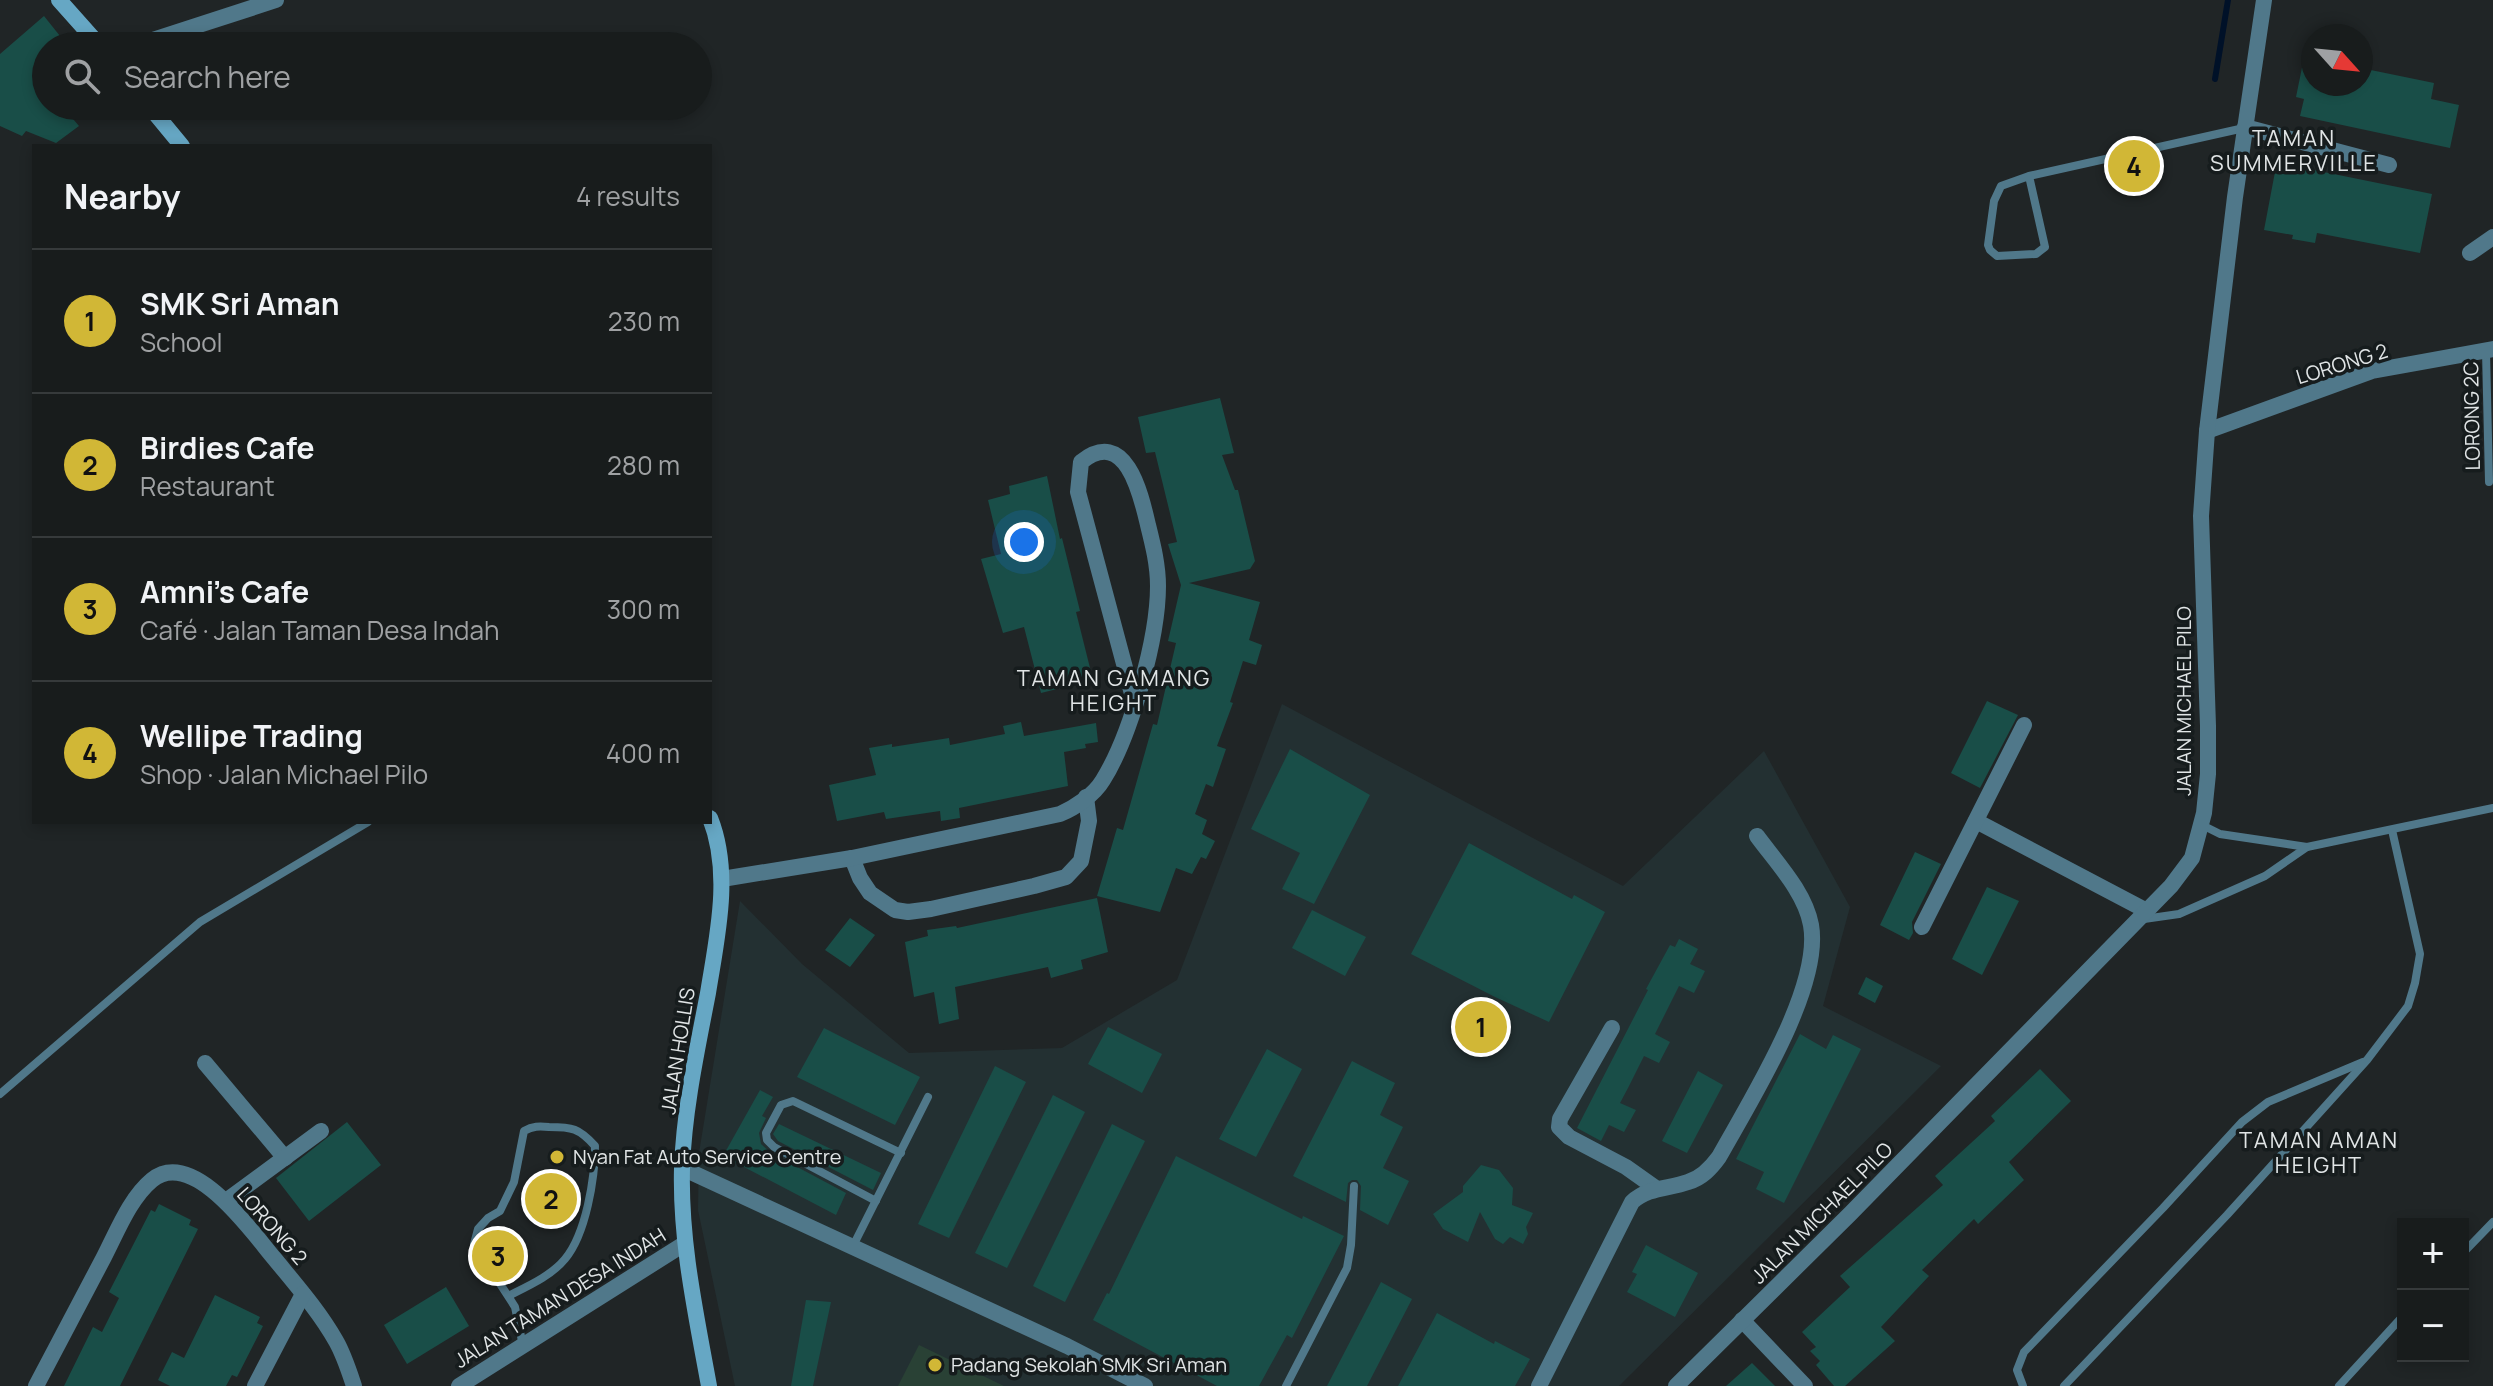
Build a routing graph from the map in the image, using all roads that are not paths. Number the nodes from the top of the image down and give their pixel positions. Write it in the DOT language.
graph roads {
  1 [pos="59,0"];
  2 [pos="276,0"];
  3 [pos="2264,0"];
  4 [pos="88,32"];
  5 [pos="177,32"];
  6 [pos="161,120"];
  7 [pos="2245,127"];
  8 [pos="180,144"];
  9 [pos="2389,165"];
  10 [pos="2029,176"];
  11 [pos="2493,237"];
  12 [pos="2470,253"];
  13 [pos="2490,349"];
  14 [pos="2207,431"];
  15 [pos="2489,482"];
  16 [pos="1135,705"];
  17 [pos="2024,725"];
  18 [pos="1086,797"];
  19 [pos="2493,808"];
  20 [pos="1976,821"];
  21 [pos="712,823"];
  22 [pos="365,824"];
  23 [pos="2202,825"];
  24 [pos="2392,830"];
  25 [pos="1757,836"];
  26 [pos="2307,847"];
  27 [pos="852,858"];
  28 [pos="722,879"];
  29 [pos="2142,915"];
  30 [pos="1922,927"];
  31 [pos="1612,1028"];
  32 [pos="2367,1060"];
  33 [pos="205,1063"];
  34 [pos="0,1094"];
  35 [pos="928,1097"];
  36 [pos="321,1131"];
  37 [pos="901,1153"];
  38 [pos="285,1158"];
  39 [pos="682,1168"];
  40 [pos="1354,1186"];
  41 [pos="1657,1189"];
  42 [pos="226,1201"];
  43 [pos="876,1201"];
  44 [pos="2493,1222"];
  45 [pos="684,1244"];
  46 [pos="853,1247"];
  47 [pos="2469,1247"];
  48 [pos="303,1294"];
  49 [pos="508,1296"];
  50 [pos="1742,1320"];
  51 [pos="2397,1323"];
  52 [pos="523,1346"];
  53 [pos="36,1386"];
  54 [pos="255,1386"];
  55 [pos="354,1386"];
  56 [pos="459,1386"];
  57 [pos="709,1386"];
  58 [pos="1145,1386"];
  59 [pos="1286,1386"];
  60 [pos="1539,1386"];
  61 [pos="1676,1386"];
  62 [pos="1805,1386"];
  63 [pos="2023,1386"];
  64 [pos="2064,1386"];
  65 [pos="2339,1386"];
  1 -- 4 [label="main road"];
  2 -- 5 [label="street"];
  3 -- 7 [label="street, JALAN MICHAEL PILO"];
  6 -- 8 [label="main road"];
  7 -- 9 [label="street"];
  7 -- 10 [label="lane"];
  7 -- 14 [label="street, JALAN MICHAEL PILO"];
  10 -- 10 [label="lane"];
  11 -- 12 [label="street"];
  13 -- 14 [label="street, LORONG 2"];
  13 -- 15 [label="lane, LORONG 2C"];
  14 -- 23 [label="street, JALAN MICHAEL PILO"];
  16 -- 16 [label="street"];
  16 -- 18 [label="street"];
  17 -- 20 [label="street"];
  18 -- 27 [label="street"];
  18 -- 27 [label="street"];
  19 -- 24 [label="lane"];
  20 -- 29 [label="street"];
  20 -- 30 [label="street"];
  21 -- 28 [label="main road, JALAN HOLLIS"];
  22 -- 34 [label="lane"];
  23 -- 26 [label="lane"];
  23 -- 29 [label="street, JALAN MICHAEL PILO"];
  24 -- 26 [label="lane"];
  24 -- 32 [label="lane"];
  25 -- 41 [label="street"];
  26 -- 29 [label="lane"];
  27 -- 28 [label="street"];
  28 -- 39 [label="main road, JALAN HOLLIS"];
  29 -- 50 [label="street, JALAN MICHAEL PILO"];
  31 -- 41 [label="street"];
  32 -- 63 [label="lane"];
  32 -- 64 [label="lane"];
  33 -- 38 [label="street"];
  35 -- 37 [label="lane"];
  36 -- 38 [label="street"];
  37 -- 43 [label="lane"];
  37 -- 43 [label="lane"];
  38 -- 42 [label="street"];
  39 -- 45 [label="main road, JALAN HOLLIS"];
  39 -- 46 [label="street"];
  40 -- 59 [label="lane"];
  41 -- 60 [label="street"];
  42 -- 48 [label="street, LORONG 2"];
  42 -- 53 [label="street, LORONG 2"];
  43 -- 46 [label="lane"];
  44 -- 47 [label="lane"];
  45 -- 52 [label="street, JALAN TAMAN DESA INDAH"];
  45 -- 57 [label="main road, JALAN HOLLIS"];
  46 -- 58 [label="street"];
  48 -- 54 [label="street"];
  48 -- 55 [label="street, LORONG 2"];
  49 -- 49 [label="lane"];
  49 -- 52 [label="lane"];
  50 -- 61 [label="street, JALAN MICHAEL PILO"];
  50 -- 62 [label="street"];
  51 -- 65 [label="lane"];
  52 -- 56 [label="street, JALAN TAMAN DESA INDAH"];
}
